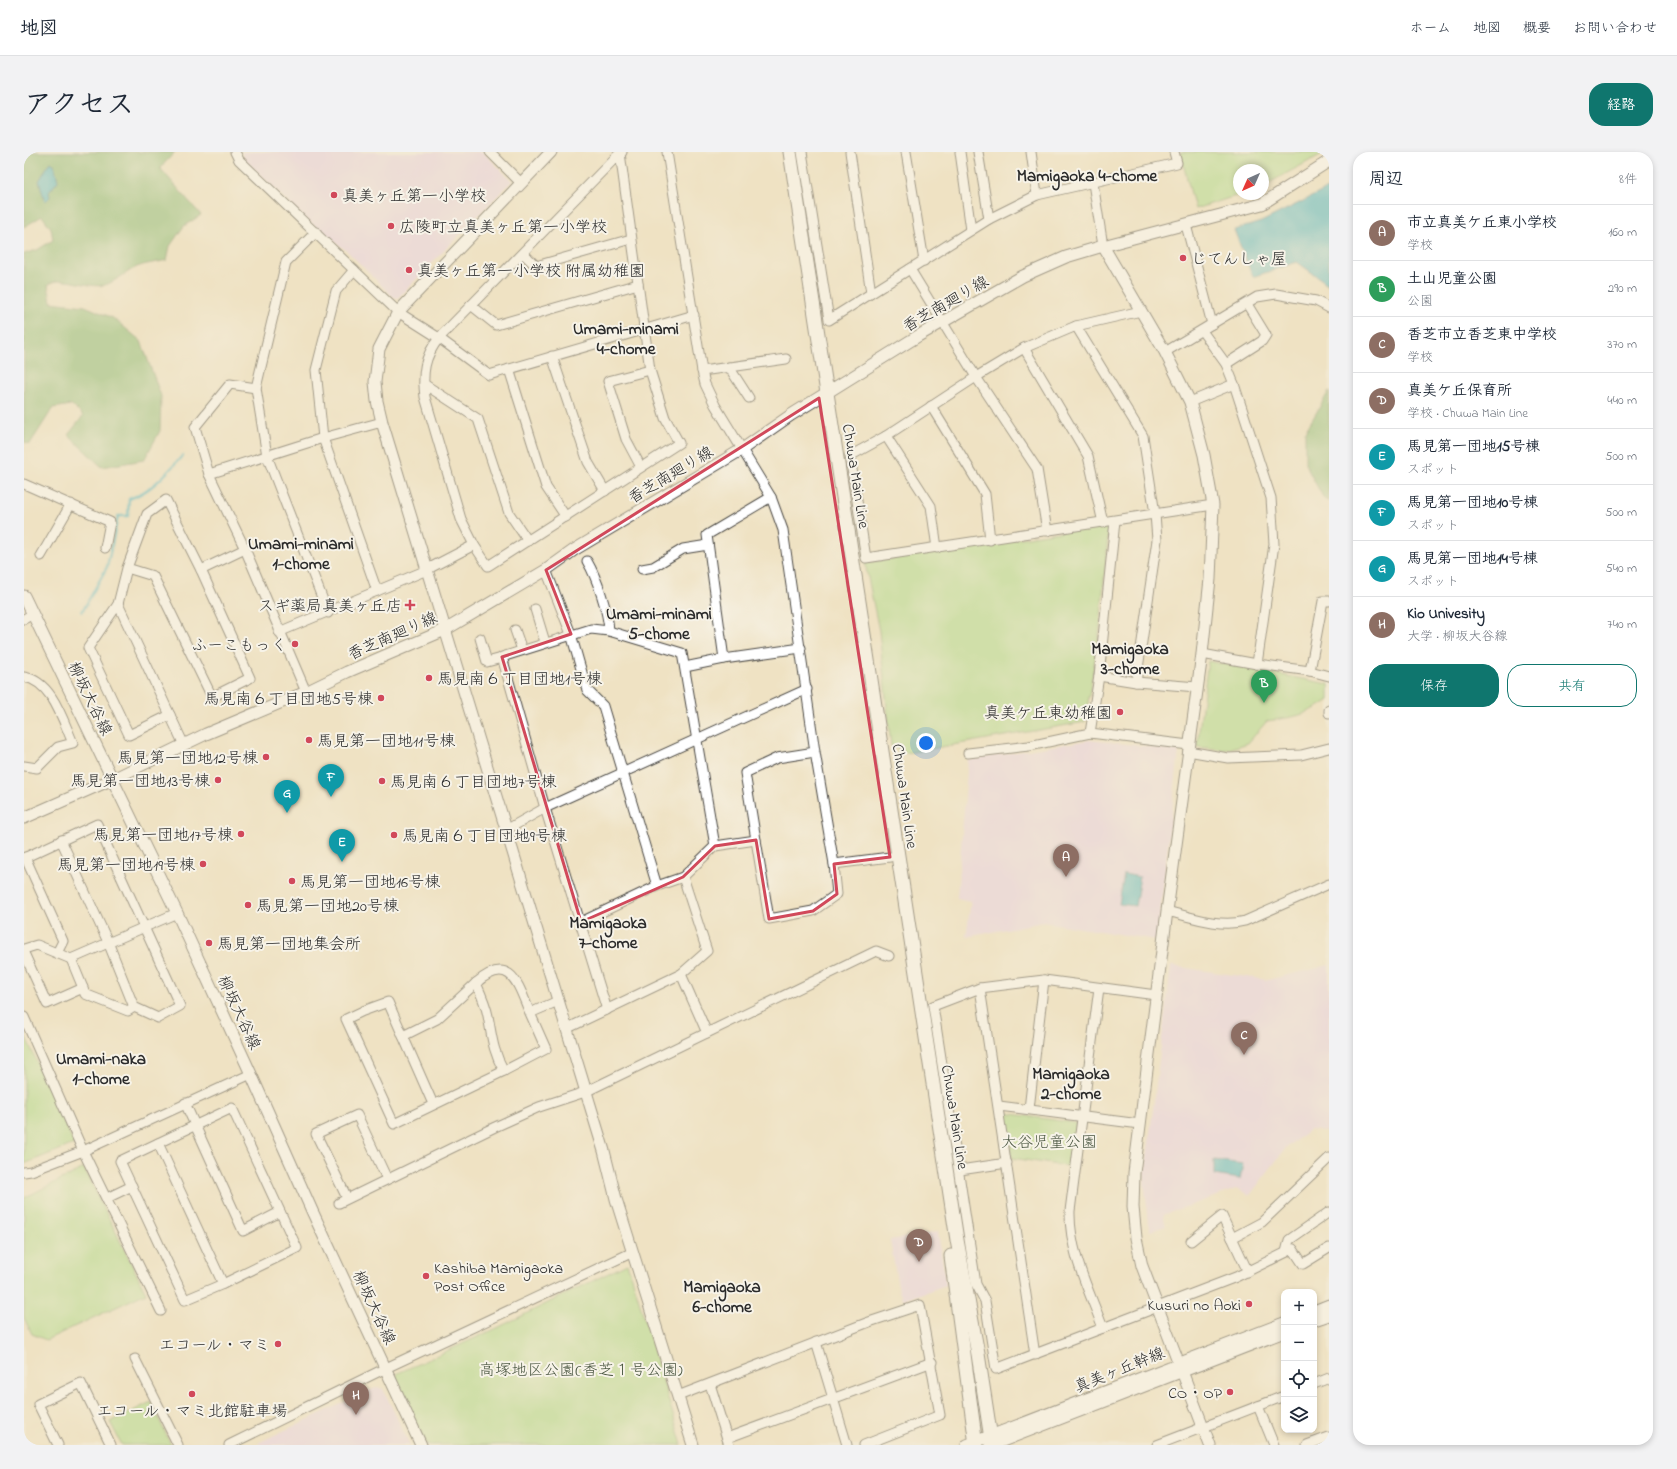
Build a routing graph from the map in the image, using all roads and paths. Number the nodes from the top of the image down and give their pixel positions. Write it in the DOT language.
graph roads {
  1 [pos="235,152"];
  2 [pos="490,152"];
  3 [pos="551,152"];
  4 [pos="621,152"];
  5 [pos="667,152"];
  6 [pos="782,152"];
  7 [pos="790,152"];
  8 [pos="802,152"];
  9 [pos="850,152"];
  10 [pos="906,152"];
  11 [pos="960,152"];
  12 [pos="978,152"];
  13 [pos="1031,152"];
  14 [pos="1174,152"];
  15 [pos="1329,161"];
  16 [pos="521,183"];
  17 [pos="1093,183"];
  18 [pos="1037,195"];
  19 [pos="989,219"];
  20 [pos="1186,225"];
  21 [pos="971,230"];
  22 [pos="316,232"];
  23 [pos="631,239"];
  24 [pos="1103,246"];
  25 [pos="523,253"];
  26 [pos="924,261"];
  27 [pos="910,269"];
  28 [pos="354,270"];
  29 [pos="638,284"];
  30 [pos="871,293"];
  31 [pos="1247,304"];
  32 [pos="471,305"];
  33 [pos="1329,308"];
  34 [pos="1141,311"];
  35 [pos="398,312"];
  36 [pos="694,315"];
  37 [pos="943,322"];
  38 [pos="1212,324"];
  39 [pos="1076,326"];
  40 [pos="644,329"];
  41 [pos="1202,331"];
  42 [pos="439,338"];
  43 [pos="1024,348"];
  44 [pos="1165,352"];
  45 [pos="552,356"];
  46 [pos="786,359"];
  47 [pos="1226,364"];
  48 [pos="728,367"];
  49 [pos="509,369"];
  50 [pos="650,370"];
  51 [pos="702,371"];
  52 [pos="976,377"];
  53 [pos="424,384"];
  54 [pos="1234,384"];
  55 [pos="256,388"];
  56 [pos="823,396"];
  57 [pos="749,398"];
  58 [pos="1190,402"];
  59 [pos="931,406"];
  60 [pos="382,422"];
  61 [pos="886,436"];
  62 [pos="323,438"];
  63 [pos="741,450"];
  64 [pos="267,456"];
  65 [pos="641,468"];
  66 [pos="210,474"];
  67 [pos="24,484"];
  68 [pos="605,491"];
  69 [pos="771,497"];
  70 [pos="71,504"];
  71 [pos="1212,505"];
  72 [pos="1155,514"];
  73 [pos="566,517"];
  74 [pos="1115,521"];
  75 [pos="1103,523"];
  76 [pos="1047,531"];
  77 [pos="990,540"];
  78 [pos="528,541"];
  79 [pos="474,545"];
  80 [pos="708,546"];
  81 [pos="105,548"];
  82 [pos="937,548"];
  83 [pos="245,549"];
  84 [pos="41,556"];
  85 [pos="586,560"];
  86 [pos="127,568"];
  87 [pos="426,568"];
  88 [pos="642,569"];
  89 [pos="201,570"];
  90 [pos="546,570"];
  91 [pos="377,591"];
  92 [pos="24,596"];
  93 [pos="1329,601"];
  94 [pos="118,604"];
  95 [pos="535,609"];
  96 [pos="328,612"];
  97 [pos="28,616"];
  98 [pos="445,630"];
  99 [pos="515,630"];
  100 [pos="609,631"];
  101 [pos="279,632"];
  102 [pos="571,634"];
  103 [pos="480,638"];
  104 [pos="546,642"];
  105 [pos="801,648"];
  106 [pos="522,650"];
  107 [pos="1202,654"];
  108 [pos="502,658"];
  109 [pos="724,659"];
  110 [pos="1258,664"];
  111 [pos="685,667"];
  112 [pos="1310,671"];
  113 [pos="1099,676"];
  114 [pos="1329,676"];
  115 [pos="24,677"];
  116 [pos="1136,682"];
  117 [pos="1197,687"];
  118 [pos="807,688"];
  119 [pos="306,692"];
  120 [pos="1329,710"];
  121 [pos="1329,713"];
  122 [pos="170,715"];
  123 [pos="1090,733"];
  124 [pos="698,740"];
  125 [pos="184,745"];
  126 [pos="1189,748"];
  127 [pos="1329,748"];
  128 [pos="815,752"];
  129 [pos="968,753"];
  130 [pos="24,766"];
  131 [pos="624,773"];
  132 [pos="113,779"];
  133 [pos="546,808"];
  134 [pos="24,818"];
  135 [pos="506,830"];
  136 [pos="61,840"];
  137 [pos="756,840"];
  138 [pos="715,846"];
  139 [pos="890,857"];
  140 [pos="25,858"];
  141 [pos="834,864"];
  142 [pos="683,877"];
  143 [pos="1329,884"];
  144 [pos="657,886"];
  145 [pos="1167,911"];
  146 [pos="177,913"];
  147 [pos="580,922"];
  148 [pos="145,926"];
  149 [pos="108,942"];
  150 [pos="24,949"];
  151 [pos="24,953"];
  152 [pos="57,953"];
  153 [pos="889,956"];
  154 [pos="71,959"];
  155 [pos="681,974"];
  156 [pos="1044,980"];
  157 [pos="476,984"];
  158 [pos="83,988"];
  159 [pos="980,988"];
  160 [pos="1099,988"];
  161 [pos="1156,995"];
  162 [pos="558,1001"];
  163 [pos="134,1007"];
  164 [pos="607,1010"];
  165 [pos="530,1013"];
  166 [pos="24,1017"];
  167 [pos="566,1029"];
  168 [pos="707,1033"];
  169 [pos="403,1036"];
  170 [pos="504,1071"];
  171 [pos="252,1074"];
  172 [pos="585,1092"];
  173 [pos="185,1103"];
  174 [pos="433,1104"];
  175 [pos="999,1106"];
  176 [pos="1029,1109"];
  177 [pos="1083,1117"];
  178 [pos="1140,1124"];
  179 [pos="194,1126"];
  180 [pos="158,1143"];
  181 [pos="83,1151"];
  182 [pos="1329,1158"];
  183 [pos="1007,1163"];
  184 [pos="960,1170"];
  185 [pos="24,1172"];
  186 [pos="388,1179"];
  187 [pos="132,1186"];
  188 [pos="107,1198"];
  189 [pos="280,1212"];
  190 [pos="1329,1212"];
  191 [pos="1232,1238"];
  192 [pos="1191,1241"];
  193 [pos="1329,1248"];
  194 [pos="633,1252"];
  195 [pos="1286,1252"];
  196 [pos="1248,1272"];
  197 [pos="223,1284"];
  198 [pos="1329,1305"];
  199 [pos="1157,1307"];
  200 [pos="1317,1310"];
  201 [pos="161,1311"];
  202 [pos="1329,1314"];
  203 [pos="1317,1319"];
  204 [pos="1281,1324"];
  205 [pos="1103,1328"];
  206 [pos="1281,1333"];
  207 [pos="816,1342"];
  208 [pos="1035,1355"];
  209 [pos="135,1359"];
  210 [pos="932,1362"];
  211 [pos="1181,1367"];
  212 [pos="386,1368"];
  213 [pos="1329,1378"];
  214 [pos="1317,1383"];
  215 [pos="710,1384"];
  216 [pos="678,1396"];
  217 [pos="1281,1397"];
  218 [pos="833,1399"];
  219 [pos="1258,1406"];
  220 [pos="1204,1427"];
  221 [pos="248,1436"];
  222 [pos="1329,1437"];
  223 [pos="728,1442"];
  224 [pos="992,1443"];
  225 [pos="973,1444"];
  226 [pos="58,1445"];
  227 [pos="111,1445"];
  228 [pos="178,1445"];
  229 [pos="229,1445"];
  230 [pos="252,1445"];
  231 [pos="421,1445"];
  232 [pos="693,1445"];
  233 [pos="847,1445"];
  234 [pos="864,1445"];
  235 [pos="1157,1445"];
  236 [pos="1210,1445"];
  237 [pos="1274,1445"];
  238 [pos="1307,1445"];
  1 -- 22 [label="street"];
  2 -- 16 [label="street"];
  3 -- 16 [label="street"];
  4 -- 23 [label="street"];
  4 -- 25 [label="street"];
  5 -- 36 [label="street"];
  6 -- 56 [label="main road, Chuwa Main Line"];
  7 -- 56 [label="main road, Chuwa Main Line"];
  8 -- 30 [label="street"];
  9 -- 30 [label="street"];
  10 -- 26 [label="street"];
  11 -- 21 [label="street"];
  12 -- 19 [label="street"];
  13 -- 18 [label="street"];
  14 -- 17 [label="street"];
  15 -- 20 [label="street, 香芝南廻り線"];
  16 -- 35 [label="street"];
  17 -- 18 [label="street"];
  17 -- 24 [label="street"];
  18 -- 19 [label="street"];
  19 -- 21 [label="street"];
  20 -- 24 [label="street, 香芝南廻り線"];
  20 -- 38 [label="street"];
  21 -- 26 [label="street"];
  22 -- 28 [label="street"];
  22 -- 55 [label="street"];
  23 -- 25 [label="street"];
  23 -- 29 [label="street"];
  24 -- 34 [label="street"];
  24 -- 37 [label="street, 香芝南廻り線"];
  25 -- 32 [label="street"];
  26 -- 27 [label="street"];
  27 -- 30 [label="street"];
  27 -- 37 [label="street"];
  28 -- 35 [label="street"];
  28 -- 62 [label="street"];
  29 -- 32 [label="street"];
  29 -- 40 [label="street"];
  31 -- 33 [label="street"];
  31 -- 38 [label="street"];
  31 -- 47 [label="street"];
  32 -- 42 [label="street"];
  34 -- 39 [label="street"];
  34 -- 44 [label="street"];
  35 -- 42 [label="street"];
  35 -- 60 [label="street"];
  36 -- 40 [label="street"];
  36 -- 51 [label="street"];
  37 -- 52 [label="street"];
  37 -- 56 [label="street, 香芝南廻り線"];
  38 -- 41 [label="street"];
  39 -- 43 [label="street"];
  39 -- 72 [label="street"];
  40 -- 45 [label="street"];
  40 -- 50 [label="street"];
  41 -- 44 [label="street"];
  41 -- 47 [label="street"];
  42 -- 49 [label="street"];
  42 -- 53 [label="street"];
  43 -- 52 [label="street"];
  43 -- 75 [label="street"];
  44 -- 58 [label="street"];
  45 -- 49 [label="street"];
  45 -- 68 [label="street"];
  46 -- 48 [label="street"];
  47 -- 54 [label="street"];
  48 -- 51 [label="street"];
  48 -- 57 [label="street"];
  49 -- 73 [label="street"];
  50 -- 65 [label="street"];
  50 -- 65 [label="street"];
  51 -- 63 [label="street"];
  52 -- 59 [label="street"];
  52 -- 76 [label="street"];
  53 -- 78 [label="street"];
  53 -- 79 [label="street"];
  54 -- 58 [label="street"];
  54 -- 110 [label="street"];
  55 -- 64 [label="street"];
  55 -- 66 [label="street"];
  56 -- 63 [label="street, 香芝南廻り線"];
  56 -- 139 [label="main road, Chuwa Main Line"];
  56 -- 224 [label="main road, Chuwa Main Line"];
  58 -- 71 [label="street"];
  59 -- 61 [label="street"];
  59 -- 77 [label="street"];
  60 -- 62 [label="street"];
  60 -- 87 [label="street"];
  61 -- 82 [label="street"];
  61 -- 82 [label="street"];
  62 -- 64 [label="street"];
  62 -- 91 [label="street"];
  63 -- 69 [label="street"];
  63 -- 90 [label="street, 香芝南廻り線"];
  64 -- 66 [label="street"];
  64 -- 96 [label="street"];
  65 -- 68 [label="street"];
  66 -- 83 [label="street"];
  67 -- 70 [label="street"];
  68 -- 73 [label="street"];
  69 -- 80 [label="street"];
  69 -- 105 [label="street"];
  70 -- 81 [label="street"];
  70 -- 84 [label="street"];
  71 -- 72 [label="street"];
  71 -- 107 [label="street"];
  72 -- 74 [label="street"];
  72 -- 116 [label="street"];
  73 -- 78 [label="street"];
  74 -- 75 [label="street"];
  74 -- 113 [label="street"];
  75 -- 76 [label="street"];
  76 -- 77 [label="street"];
  77 -- 82 [label="street"];
  78 -- 79 [label="street"];
  79 -- 87 [label="street"];
  80 -- 88 [label="street"];
  80 -- 109 [label="street"];
  83 -- 89 [label="street"];
  83 -- 101 [label="street"];
  85 -- 100 [label="street"];
  86 -- 89 [label="street"];
  86 -- 89 [label="street"];
  86 -- 94 [label="street"];
  87 -- 91 [label="street"];
  87 -- 98 [label="street"];
  90 -- 98 [label="street, 香芝南廻り線"];
  90 -- 102 [label="street"];
  91 -- 96 [label="street"];
  92 -- 97 [label="street, 柳坂大谷線"];
  93 -- 112 [label="street"];
  94 -- 122 [label="street"];
  94 -- 122 [label="street"];
  95 -- 104 [label="street"];
  96 -- 101 [label="street"];
  97 -- 132 [label="street, 柳坂大谷線"];
  98 -- 119 [label="street, 香芝南廻り線"];
  98 -- 135 [label="street"];
  99 -- 106 [label="street"];
  100 -- 102 [label="street"];
  100 -- 111 [label="street"];
  101 -- 119 [label="street"];
  102 -- 104 [label="street"];
  102 -- 131 [label="street"];
  103 -- 108 [label="street"];
  104 -- 106 [label="street"];
  105 -- 109 [label="street"];
  105 -- 118 [label="street"];
  106 -- 108 [label="street"];
  107 -- 110 [label="street"];
  107 -- 117 [label="street"];
  108 -- 133 [label="street"];
  109 -- 111 [label="street"];
  110 -- 112 [label="street"];
  111 -- 124 [label="street"];
  112 -- 114 [label="street"];
  113 -- 116 [label="street"];
  113 -- 123 [label="street"];
  115 -- 130 [label="street"];
  116 -- 117 [label="street"];
  117 -- 126 [label="street"];
  118 -- 124 [label="street"];
  118 -- 128 [label="street"];
  119 -- 125 [label="street, 香芝南廻り線"];
  120 -- 121 [label="street"];
  122 -- 125 [label="street"];
  123 -- 126 [label="street"];
  123 -- 129 [label="street"];
  124 -- 131 [label="street"];
  124 -- 138 [label="street"];
  125 -- 132 [label="street, 香芝南廻り線"];
  126 -- 127 [label="street"];
  126 -- 145 [label="street"];
  128 -- 137 [label="street"];
  128 -- 141 [label="street"];
  131 -- 133 [label="street"];
  131 -- 144 [label="street"];
  132 -- 134 [label="street, 香芝南廻り線"];
  132 -- 146 [label="street, 柳坂大谷線"];
  133 -- 135 [label="street"];
  133 -- 147 [label="street"];
  135 -- 162 [label="street"];
  136 -- 140 [label="street"];
  136 -- 148 [label="street"];
  136 -- 149 [label="street"];
  137 -- 138 [label="street"];
  137 -- 141 [label="street"];
  138 -- 142 [label="street"];
  139 -- 141 [label="street"];
  139 -- 225 [label="main road, Chuwa Main Line"];
  140 -- 152 [label="street"];
  142 -- 144 [label="street"];
  142 -- 155 [label="street"];
  143 -- 145 [label="street"];
  144 -- 147 [label="street"];
  145 -- 161 [label="street"];
  146 -- 148 [label="street"];
  146 -- 171 [label="street, 柳坂大谷線"];
  147 -- 164 [label="street"];
  148 -- 149 [label="street"];
  148 -- 163 [label="street"];
  149 -- 154 [label="street"];
  149 -- 163 [label="street"];
  150 -- 152 [label="street"];
  151 -- 158 [label="street"];
  152 -- 154 [label="street"];
  153 -- 168 [label="street"];
  154 -- 158 [label="street"];
  155 -- 164 [label="street"];
  155 -- 168 [label="street"];
  156 -- 159 [label="street"];
  156 -- 160 [label="street"];
  156 -- 176 [label="street"];
  157 -- 165 [label="street"];
  157 -- 169 [label="street"];
  157 -- 170 [label="street"];
  158 -- 163 [label="street"];
  159 -- 175 [label="street"];
  159 -- 184 [label="street"];
  160 -- 161 [label="street"];
  160 -- 177 [label="street"];
  161 -- 178 [label="street"];
  162 -- 165 [label="street"];
  162 -- 167 [label="street"];
  164 -- 167 [label="street"];
  165 -- 170 [label="street"];
  166 -- 181 [label="street"];
  167 -- 172 [label="street"];
  168 -- 172 [label="street"];
  169 -- 174 [label="street"];
  169 -- 174 [label="street"];
  170 -- 174 [label="street"];
  171 -- 173 [label="street"];
  171 -- 212 [label="street, 柳坂大谷線"];
  172 -- 186 [label="street"];
  172 -- 194 [label="street"];
  173 -- 179 [label="street"];
  173 -- 181 [label="street"];
  175 -- 176 [label="street"];
  175 -- 183 [label="street"];
  176 -- 177 [label="street"];
  177 -- 178 [label="street"];
  177 -- 205 [label="street"];
  178 -- 199 [label="street"];
  179 -- 180 [label="street"];
  179 -- 189 [label="street"];
  179 -- 189 [label="street"];
  180 -- 187 [label="street"];
  180 -- 197 [label="street"];
  181 -- 185 [label="street"];
  181 -- 188 [label="street"];
  182 -- 191 [label="street"];
  183 -- 184 [label="street"];
  183 -- 208 [label="street"];
  184 -- 208 [label="street"];
  186 -- 186 [label="street"];
  187 -- 188 [label="street"];
  187 -- 197 [label="street"];
  188 -- 201 [label="street"];
  189 -- 197 [label="street"];
  190 -- 195 [label="street"];
  191 -- 192 [label="street"];
  191 -- 196 [label="street"];
  193 -- 195 [label="street"];
  194 -- 212 [label="street"];
  194 -- 216 [label="street"];
  195 -- 196 [label="street"];
  196 -- 199 [label="street"];
  198 -- 200 [label="street"];
  199 -- 205 [label="street"];
  199 -- 211 [label="street"];
  202 -- 203 [label="street"];
  204 -- 211 [label="street, 真美ヶ丘幹線"];
  205 -- 208 [label="street"];
  206 -- 211 [label="street, 真美ヶ丘幹線"];
  207 -- 210 [label="street"];
  207 -- 215 [label="street"];
  207 -- 218 [label="street"];
  209 -- 228 [label="street"];
  210 -- 218 [label="street"];
  210 -- 234 [label="street"];
  211 -- 220 [label="street"];
  211 -- 224 [label="street, 真美ヶ丘幹線"];
  212 -- 221 [label="street"];
  212 -- 231 [label="street, 柳坂大谷線"];
  213 -- 214 [label="street"];
  215 -- 216 [label="street"];
  215 -- 223 [label="street"];
  216 -- 232 [label="street"];
  217 -- 219 [label="street"];
  218 -- 223 [label="street"];
  218 -- 233 [label="street"];
  219 -- 220 [label="street"];
  219 -- 237 [label="street"];
  220 -- 235 [label="street"];
  220 -- 236 [label="street"];
  221 -- 229 [label="street"];
  221 -- 230 [label="street"];
  222 -- 238 [label="street"];
  224 -- 225 [label="street, 真美ヶ丘幹線"];
  226 -- 227 [label="street"];
}
